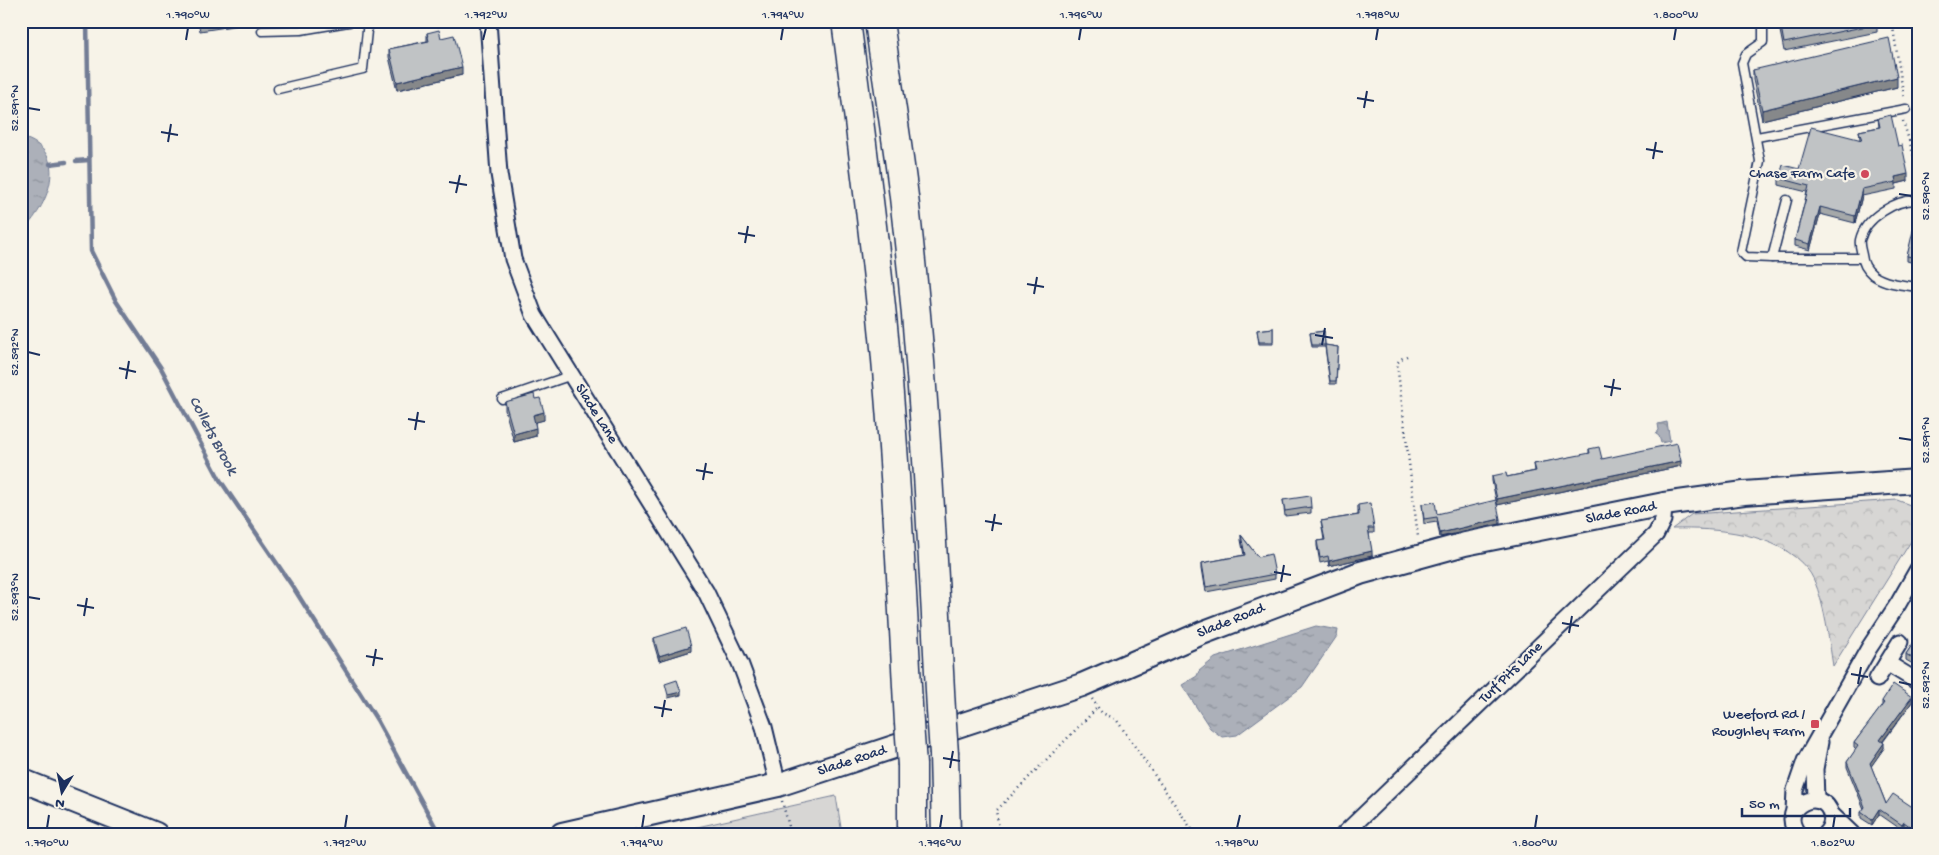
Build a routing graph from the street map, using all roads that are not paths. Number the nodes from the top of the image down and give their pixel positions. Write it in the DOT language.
graph roads {
  1 [pos="354,21"];
  2 [pos="368,21"];
  3 [pos="488,21"];
  4 [pos="846,21"];
  5 [pos="879,21"];
  6 [pos="1763,21"];
  7 [pos="262,31"];
  8 [pos="278,89"];
  9 [pos="1906,109"];
  10 [pos="1757,137"];
  11 [pos="1787,200"];
  12 [pos="1918,200"];
  13 [pos="1772,258"];
  14 [pos="1862,258"];
  15 [pos="1918,287"];
  16 [pos="572,376"];
  17 [pos="502,399"];
  18 [pos="1918,481"];
  19 [pos="1664,504"];
  20 [pos="1918,569"];
  21 [pos="1900,642"];
  22 [pos="1888,663"];
  23 [pos="1877,679"];
  24 [pos="1918,682"];
  25 [pos="1822,734"];
  26 [pos="21,780"];
  27 [pos="778,785"];
  28 [pos="1816,800"];
  29 [pos="1794,810"];
  30 [pos="1831,814"];
  31 [pos="600,829"];
  32 [pos="1794,832"];
  33 [pos="156,834"];
  34 [pos="562,834"];
  35 [pos="912,834"];
  36 [pos="946,834"];
  37 [pos="1344,834"];
  38 [pos="1825,834"];
  39 [pos="1852,834"];
  1 -- 7 [label="lane"];
  2 -- 8 [label="lane"];
  3 -- 16 [label="street, Slade Lane"];
  4 -- 35 [label="highway, bridge"];
  5 -- 36 [label="highway, bridge"];
  6 -- 10 [label="lane"];
  9 -- 10 [label="lane"];
  10 -- 13 [label="lane"];
  11 -- 13 [label="lane"];
  12 -- 14 [label="lane"];
  13 -- 14 [label="lane"];
  14 -- 15 [label="lane"];
  16 -- 17 [label="lane"];
  16 -- 27 [label="street, Slade Lane"];
  18 -- 19 [label="main road, Slade Road"];
  19 -- 27 [label="main road, Slade Road"];
  19 -- 37 [label="street, Turf Pits Lane"];
  20 -- 25 [label="street"];
  21 -- 22 [label="street"];
  22 -- 23 [label="street"];
  22 -- 24 [label="street"];
  25 -- 28 [label="street"];
  25 -- 29 [label="street"];
  26 -- 33 [label="main road"];
  27 -- 31 [label="main road, Slade Road"];
  28 -- 29 [label="street"];
  28 -- 30 [label="street"];
  29 -- 32 [label="street"];
  30 -- 38 [label="street"];
  30 -- 39 [label="street"];
  31 -- 34 [label="main road, Slade Road"];
}
